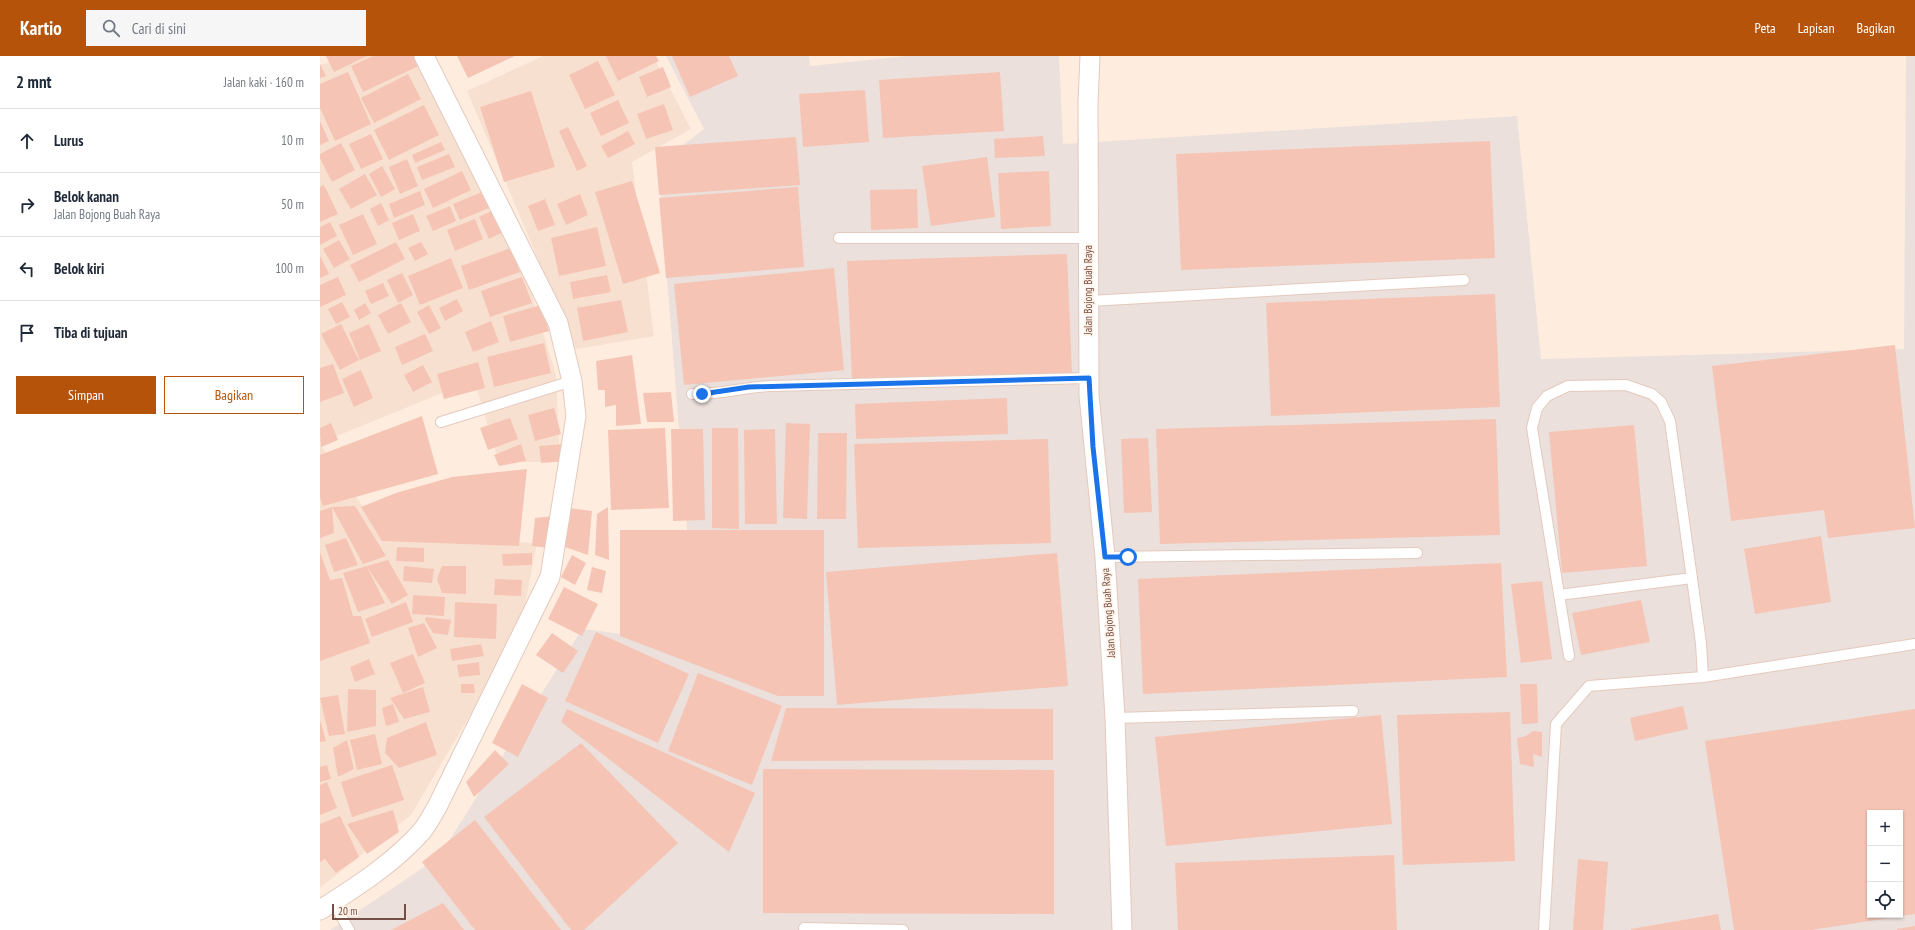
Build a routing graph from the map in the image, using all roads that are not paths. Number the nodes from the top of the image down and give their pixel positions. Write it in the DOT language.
graph roads {
  1 [pos="424,56"];
  2 [pos="1090,56"];
  3 [pos="839,238"];
  4 [pos="1088,238"];
  5 [pos="1464,280"];
  6 [pos="1088,300"];
  7 [pos="1089,378"];
  8 [pos="572,381"];
  9 [pos="692,394"];
  10 [pos="441,422"];
  11 [pos="1417,554"];
  12 [pos="1105,557"];
  13 [pos="1692,578"];
  14 [pos="1559,595"];
  15 [pos="1915,644"];
  16 [pos="1569,656"];
  17 [pos="1703,677"];
  18 [pos="1353,712"];
  19 [pos="1115,718"];
  20 [pos="326,906"];
  21 [pos="804,928"];
  22 [pos="349,930"];
  23 [pos="903,930"];
  24 [pos="1122,930"];
  25 [pos="1544,930"];
  1 -- 8 [label="street"];
  2 -- 4 [label="street, Jalan Bojong Buah Raya"];
  3 -- 4 [label="lane"];
  4 -- 6 [label="street, Jalan Bojong Buah Raya"];
  5 -- 6 [label="lane"];
  6 -- 7 [label="street, Jalan Bojong Buah Raya"];
  7 -- 9 [label="lane"];
  7 -- 12 [label="street, Jalan Bojong Buah Raya"];
  8 -- 10 [label="lane"];
  8 -- 20 [label="street"];
  11 -- 12 [label="lane"];
  12 -- 19 [label="street, Jalan Bojong Buah Raya"];
  13 -- 14 [label="lane"];
  13 -- 14 [label="lane"];
  13 -- 17 [label="lane"];
  14 -- 16 [label="lane"];
  15 -- 17 [label="lane"];
  17 -- 25 [label="lane"];
  18 -- 19 [label="lane"];
  19 -- 24 [label="street, Jalan Bojong Buah Raya"];
  20 -- 22 [label="lane"];
  21 -- 23 [label="lane"];
}
